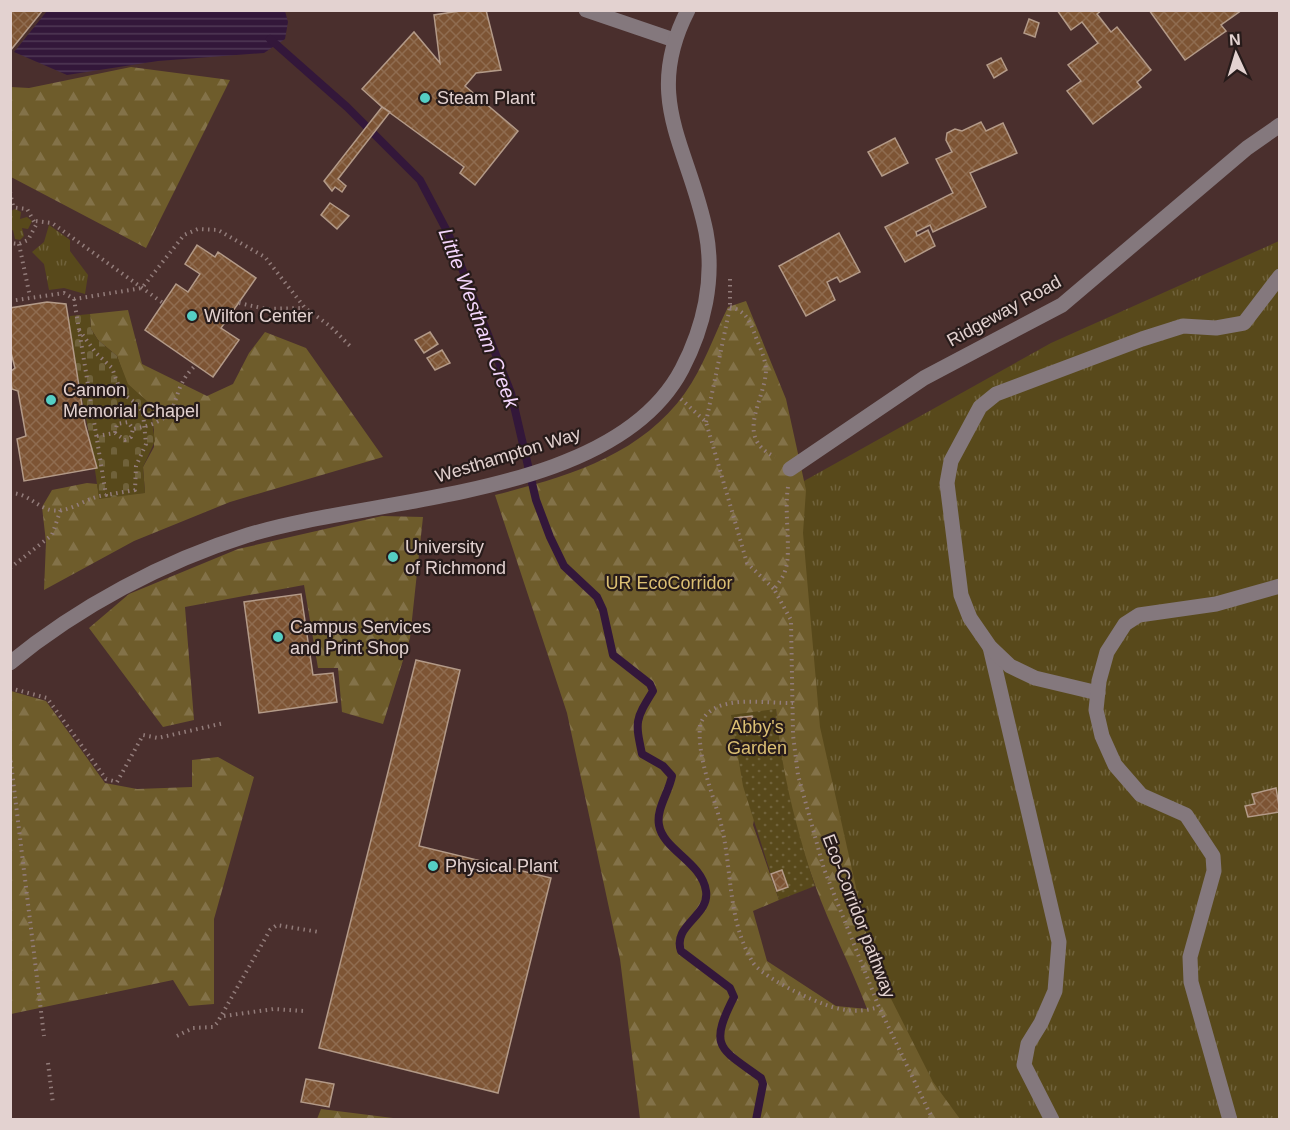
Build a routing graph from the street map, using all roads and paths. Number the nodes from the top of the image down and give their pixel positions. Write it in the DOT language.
graph roads {
  1 [pos="586,10"];
  2 [pos="688,10"];
  3 [pos="675,40"];
  4 [pos="1280,125"];
  5 [pos="10,192"];
  6 [pos="12,206"];
  7 [pos="36,221"];
  8 [pos="10,243"];
  9 [pos="20,244"];
  10 [pos="1280,276"];
  11 [pos="142,288"];
  12 [pos="30,297"];
  13 [pos="74,298"];
  14 [pos="10,301"];
  15 [pos="164,303"];
  16 [pos="238,303"];
  17 [pos="730,307"];
  18 [pos="305,308"];
  19 [pos="79,330"];
  20 [pos="350,346"];
  21 [pos="196,365"];
  22 [pos="679,397"];
  23 [pos="145,427"];
  24 [pos="133,429"];
  25 [pos="115,433"];
  26 [pos="97,436"];
  27 [pos="790,469"];
  28 [pos="10,493"];
  29 [pos="106,495"];
  30 [pos="61,509"];
  31 [pos="10,568"];
  32 [pos="1280,586"];
  33 [pos="774,589"];
  34 [pos="990,647"];
  35 [pos="10,663"];
  36 [pos="10,688"];
  37 [pos="1098,693"];
  38 [pos="793,703"];
  39 [pos="224,723"];
  40 [pos="11,757"];
  41 [pos="319,932"];
  42 [pos="879,1007"];
  43 [pos="304,1011"];
  44 [pos="223,1017"];
  45 [pos="44,1036"];
  46 [pos="177,1036"];
  47 [pos="48,1063"];
  48 [pos="53,1104"];
  49 [pos="933,1119"];
  50 [pos="1052,1119"];
  51 [pos="1230,1119"];
  1 -- 3 [label="street"];
  2 -- 3 [label="street, Westhampton Way"];
  3 -- 35 [label="street, Westhampton Way"];
  4 -- 27 [label="street, Ridgeway Road"];
  5 -- 6 [label="path"];
  6 -- 7 [label="path"];
  7 -- 9 [label="path"];
  7 -- 11 [label="path"];
  8 -- 9 [label="path"];
  9 -- 12 [label="path"];
  10 -- 34 [label="street"];
  11 -- 13 [label="path"];
  11 -- 15 [label="path"];
  11 -- 18 [label="path"];
  12 -- 13 [label="path"];
  12 -- 14 [label="path"];
  13 -- 19 [label="path"];
  16 -- 18 [label="path"];
  17 -- 27 [label="path"];
  18 -- 20 [label="path"];
  19 -- 23 [label="path"];
  19 -- 26 [label="path"];
  21 -- 23 [label="path"];
  22 -- 33 [label="path, Eco-Corridor pathway"];
  23 -- 24 [label="path"];
  23 -- 29 [label="path"];
  24 -- 25 [label="path"];
  24 -- 25 [label="path"];
  25 -- 26 [label="path"];
  26 -- 29 [label="path"];
  27 -- 33 [label="path"];
  28 -- 30 [label="path"];
  29 -- 30 [label="path"];
  30 -- 31 [label="path"];
  32 -- 37 [label="street"];
  33 -- 38 [label="path, Eco-Corridor pathway"];
  34 -- 37 [label="street"];
  34 -- 50 [label="street"];
  36 -- 39 [label="path"];
  37 -- 51 [label="street"];
  38 -- 42 [label="path, Eco-Corridor pathway"];
  38 -- 42 [label="path"];
  40 -- 45 [label="path"];
  41 -- 44 [label="path"];
  42 -- 49 [label="path, Eco-Corridor pathway"];
  43 -- 44 [label="path"];
  44 -- 46 [label="path"];
  47 -- 48 [label="path"];
}
